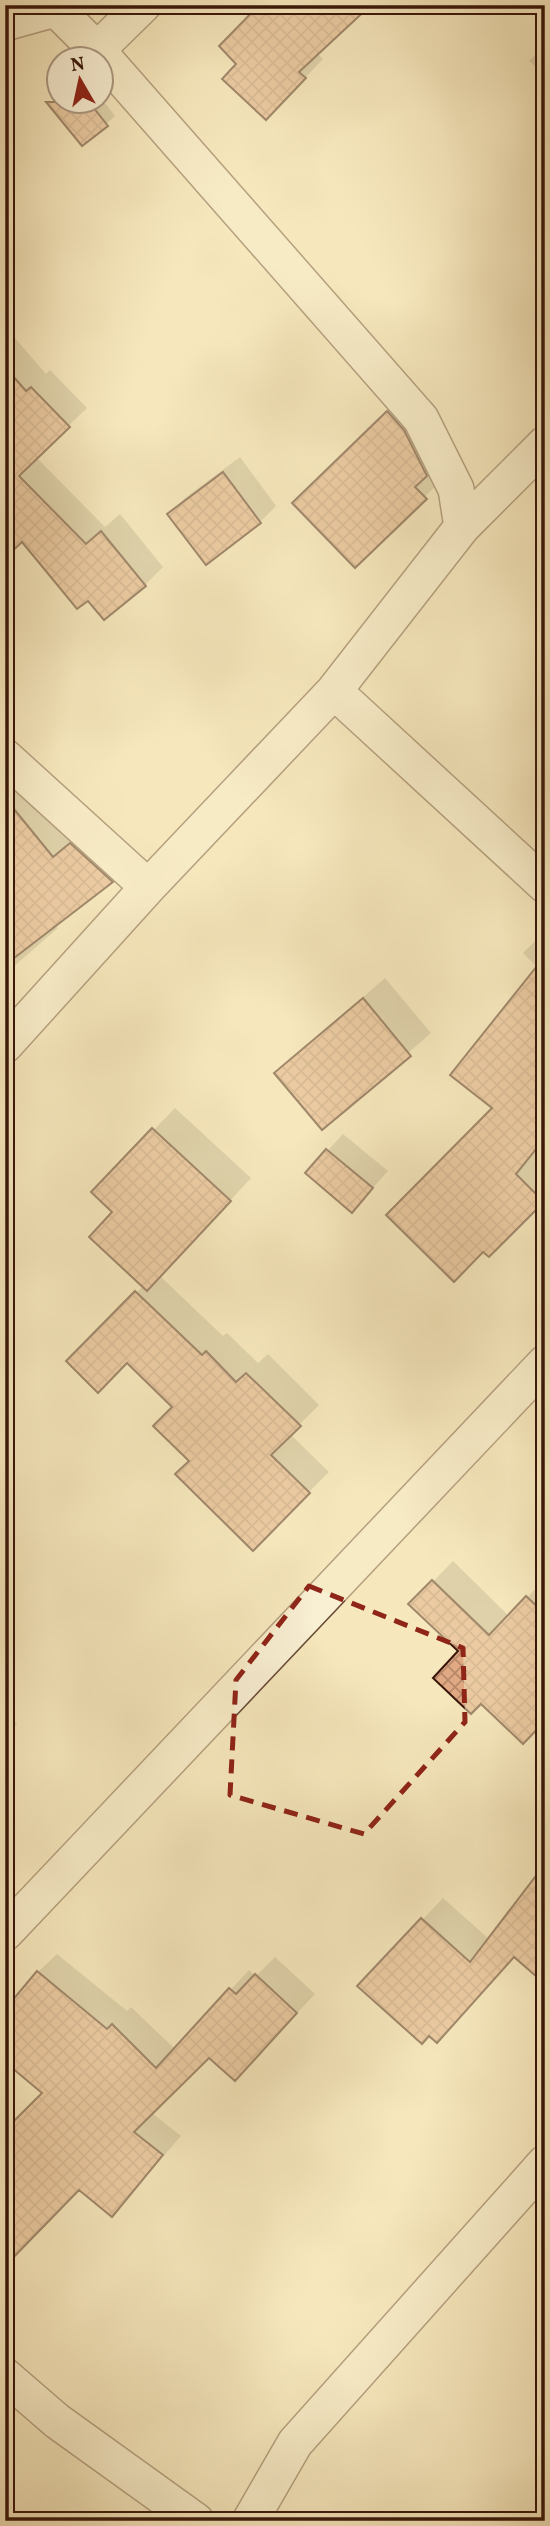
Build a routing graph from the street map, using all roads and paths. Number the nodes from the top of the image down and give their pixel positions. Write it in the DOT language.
graph roads {
  1 [pos="143,5"];
  2 [pos="53,7"];
  3 [pos="5,23"];
  4 [pos="93,46"];
  5 [pos="101,46"];
  6 [pos="116,72"];
  7 [pos="545,444"];
  8 [pos="462,527"];
  9 [pos="334,691"];
  10 [pos="5,757"];
  11 [pos="545,885"];
  12 [pos="148,887"];
  13 [pos="5,1045"];
  14 [pos="545,1363"];
  15 [pos="5,1933"];
  16 [pos="545,2164"];
  17 [pos="5,2376"];
  18 [pos="196,2521"];
  19 [pos="250,2521"];
  1 -- 5 [label="street"];
  2 -- 3 [label="street"];
  2 -- 4 [label="street"];
  6 -- 8 [label="street"];
  7 -- 8 [label="street"];
  8 -- 9 [label="street"];
  9 -- 11 [label="street"];
  9 -- 12 [label="street"];
  10 -- 12 [label="street"];
  12 -- 13 [label="street"];
  14 -- 15 [label="street"];
  16 -- 19 [label="street"];
  17 -- 18 [label="street"];
}
